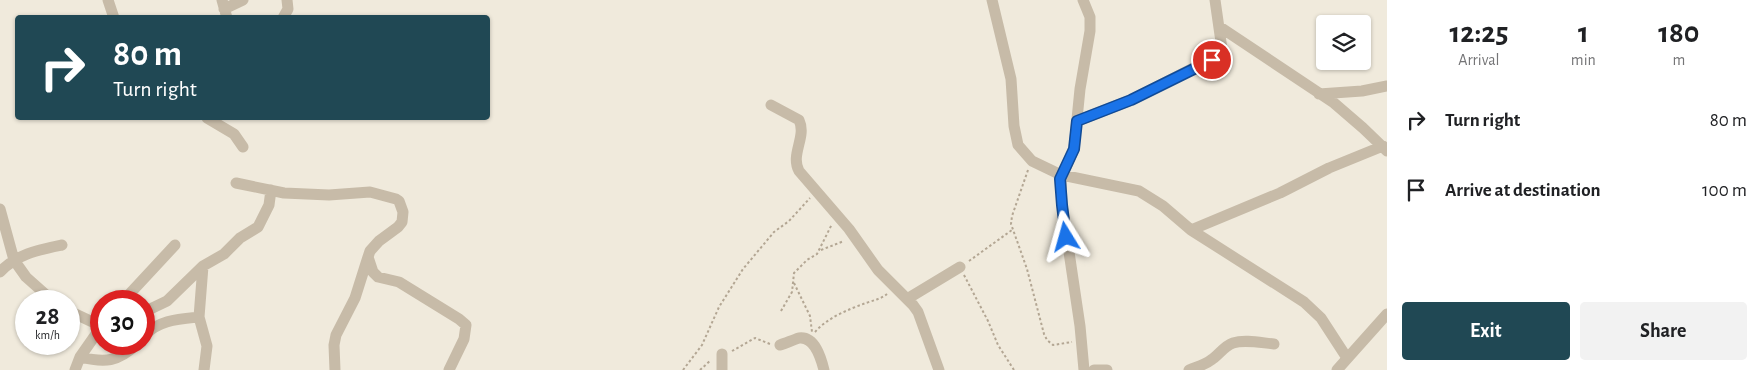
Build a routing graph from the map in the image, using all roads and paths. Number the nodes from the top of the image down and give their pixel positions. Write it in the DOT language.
graph roads {
  1 [pos="108,0"];
  2 [pos="243,0"];
  3 [pos="287,0"];
  4 [pos="992,0"];
  5 [pos="1083,0"];
  6 [pos="1215,0"];
  7 [pos="224,9"];
  8 [pos="113,15"];
  9 [pos="285,15"];
  10 [pos="1220,27"];
  11 [pos="1387,86"];
  12 [pos="1320,94"];
  13 [pos="771,105"];
  14 [pos="210,120"];
  15 [pos="1077,121"];
  16 [pos="243,147"];
  17 [pos="1385,148"];
  18 [pos="1070,158"];
  19 [pos="1032,161"];
  20 [pos="1043,166"];
  21 [pos="1062,177"];
  22 [pos="236,183"];
  23 [pos="271,190"];
  24 [pos="815,190"];
  25 [pos="0,209"];
  26 [pos="836,215"];
  27 [pos="1013,230"];
  28 [pos="1191,230"];
  29 [pos="856,240"];
  30 [pos="62,245"];
  31 [pos="175,245"];
  32 [pos="820,250"];
  33 [pos="368,257"];
  34 [pos="14,260"];
  35 [pos="203,266"];
  36 [pos="960,267"];
  37 [pos="0,272"];
  38 [pos="793,281"];
  39 [pos="895,288"];
  40 [pos="41,290"];
  41 [pos="133,290"];
  42 [pos="907,299"];
  43 [pos="155,307"];
  44 [pos="781,311"];
  45 [pos="1387,314"];
  46 [pos="199,317"];
  47 [pos="155,327"];
  48 [pos="1081,340"];
  49 [pos="90,343"];
  50 [pos="1274,344"];
  51 [pos="780,345"];
  52 [pos="722,354"];
  53 [pos="123,355"];
  54 [pos="80,357"];
  55 [pos="1347,358"];
  56 [pos="75,370"];
  57 [pos="204,370"];
  58 [pos="335,370"];
  59 [pos="449,370"];
  60 [pos="683,370"];
  61 [pos="700,370"];
  62 [pos="722,370"];
  63 [pos="824,370"];
  64 [pos="939,370"];
  65 [pos="1014,370"];
  66 [pos="1084,370"];
  67 [pos="1094,370"];
  68 [pos="1107,370"];
  69 [pos="1189,370"];
  70 [pos="1337,370"];
  1 -- 8 [label="street"];
  2 -- 7 [label="street"];
  3 -- 9 [label="street"];
  4 -- 19 [label="street"];
  5 -- 15 [label="street"];
  6 -- 10 [label="street"];
  10 -- 12 [label="street"];
  10 -- 15 [label="street"];
  11 -- 12 [label="street"];
  12 -- 17 [label="street"];
  13 -- 24 [label="street"];
  14 -- 16 [label="street"];
  15 -- 18 [label="street"];
  17 -- 28 [label="street"];
  18 -- 20 [label="street"];
  18 -- 21 [label="street"];
  19 -- 20 [label="street"];
  19 -- 27 [label="path"];
  20 -- 21 [label="street"];
  21 -- 28 [label="street"];
  21 -- 48 [label="street"];
  22 -- 23 [label="street"];
  23 -- 33 [label="street"];
  23 -- 35 [label="street"];
  24 -- 26 [label="street"];
  24 -- 60 [label="path"];
  25 -- 34 [label="street"];
  26 -- 29 [label="street"];
  26 -- 32 [label="path"];
  27 -- 36 [label="path"];
  27 -- 48 [label="path"];
  28 -- 55 [label="street"];
  29 -- 32 [label="path"];
  29 -- 39 [label="street"];
  30 -- 34 [label="street"];
  31 -- 41 [label="street"];
  32 -- 38 [label="path"];
  33 -- 58 [label="street"];
  33 -- 59 [label="street"];
  34 -- 37 [label="street"];
  34 -- 40 [label="street"];
  35 -- 43 [label="street"];
  35 -- 46 [label="street"];
  36 -- 42 [label="street"];
  36 -- 65 [label="path"];
  38 -- 39 [label="path"];
  38 -- 44 [label="path"];
  39 -- 42 [label="street"];
  42 -- 64 [label="street"];
  45 -- 55 [label="street"];
  46 -- 47 [label="street"];
  46 -- 57 [label="street"];
  48 -- 66 [label="street"];
  49 -- 54 [label="street"];
  50 -- 69 [label="street"];
  51 -- 52 [label="path"];
  51 -- 63 [label="street"];
  52 -- 61 [label="path"];
  52 -- 62 [label="street"];
  53 -- 54 [label="street"];
  54 -- 56 [label="street"];
  55 -- 70 [label="street"];
  67 -- 68 [label="street"];
}
